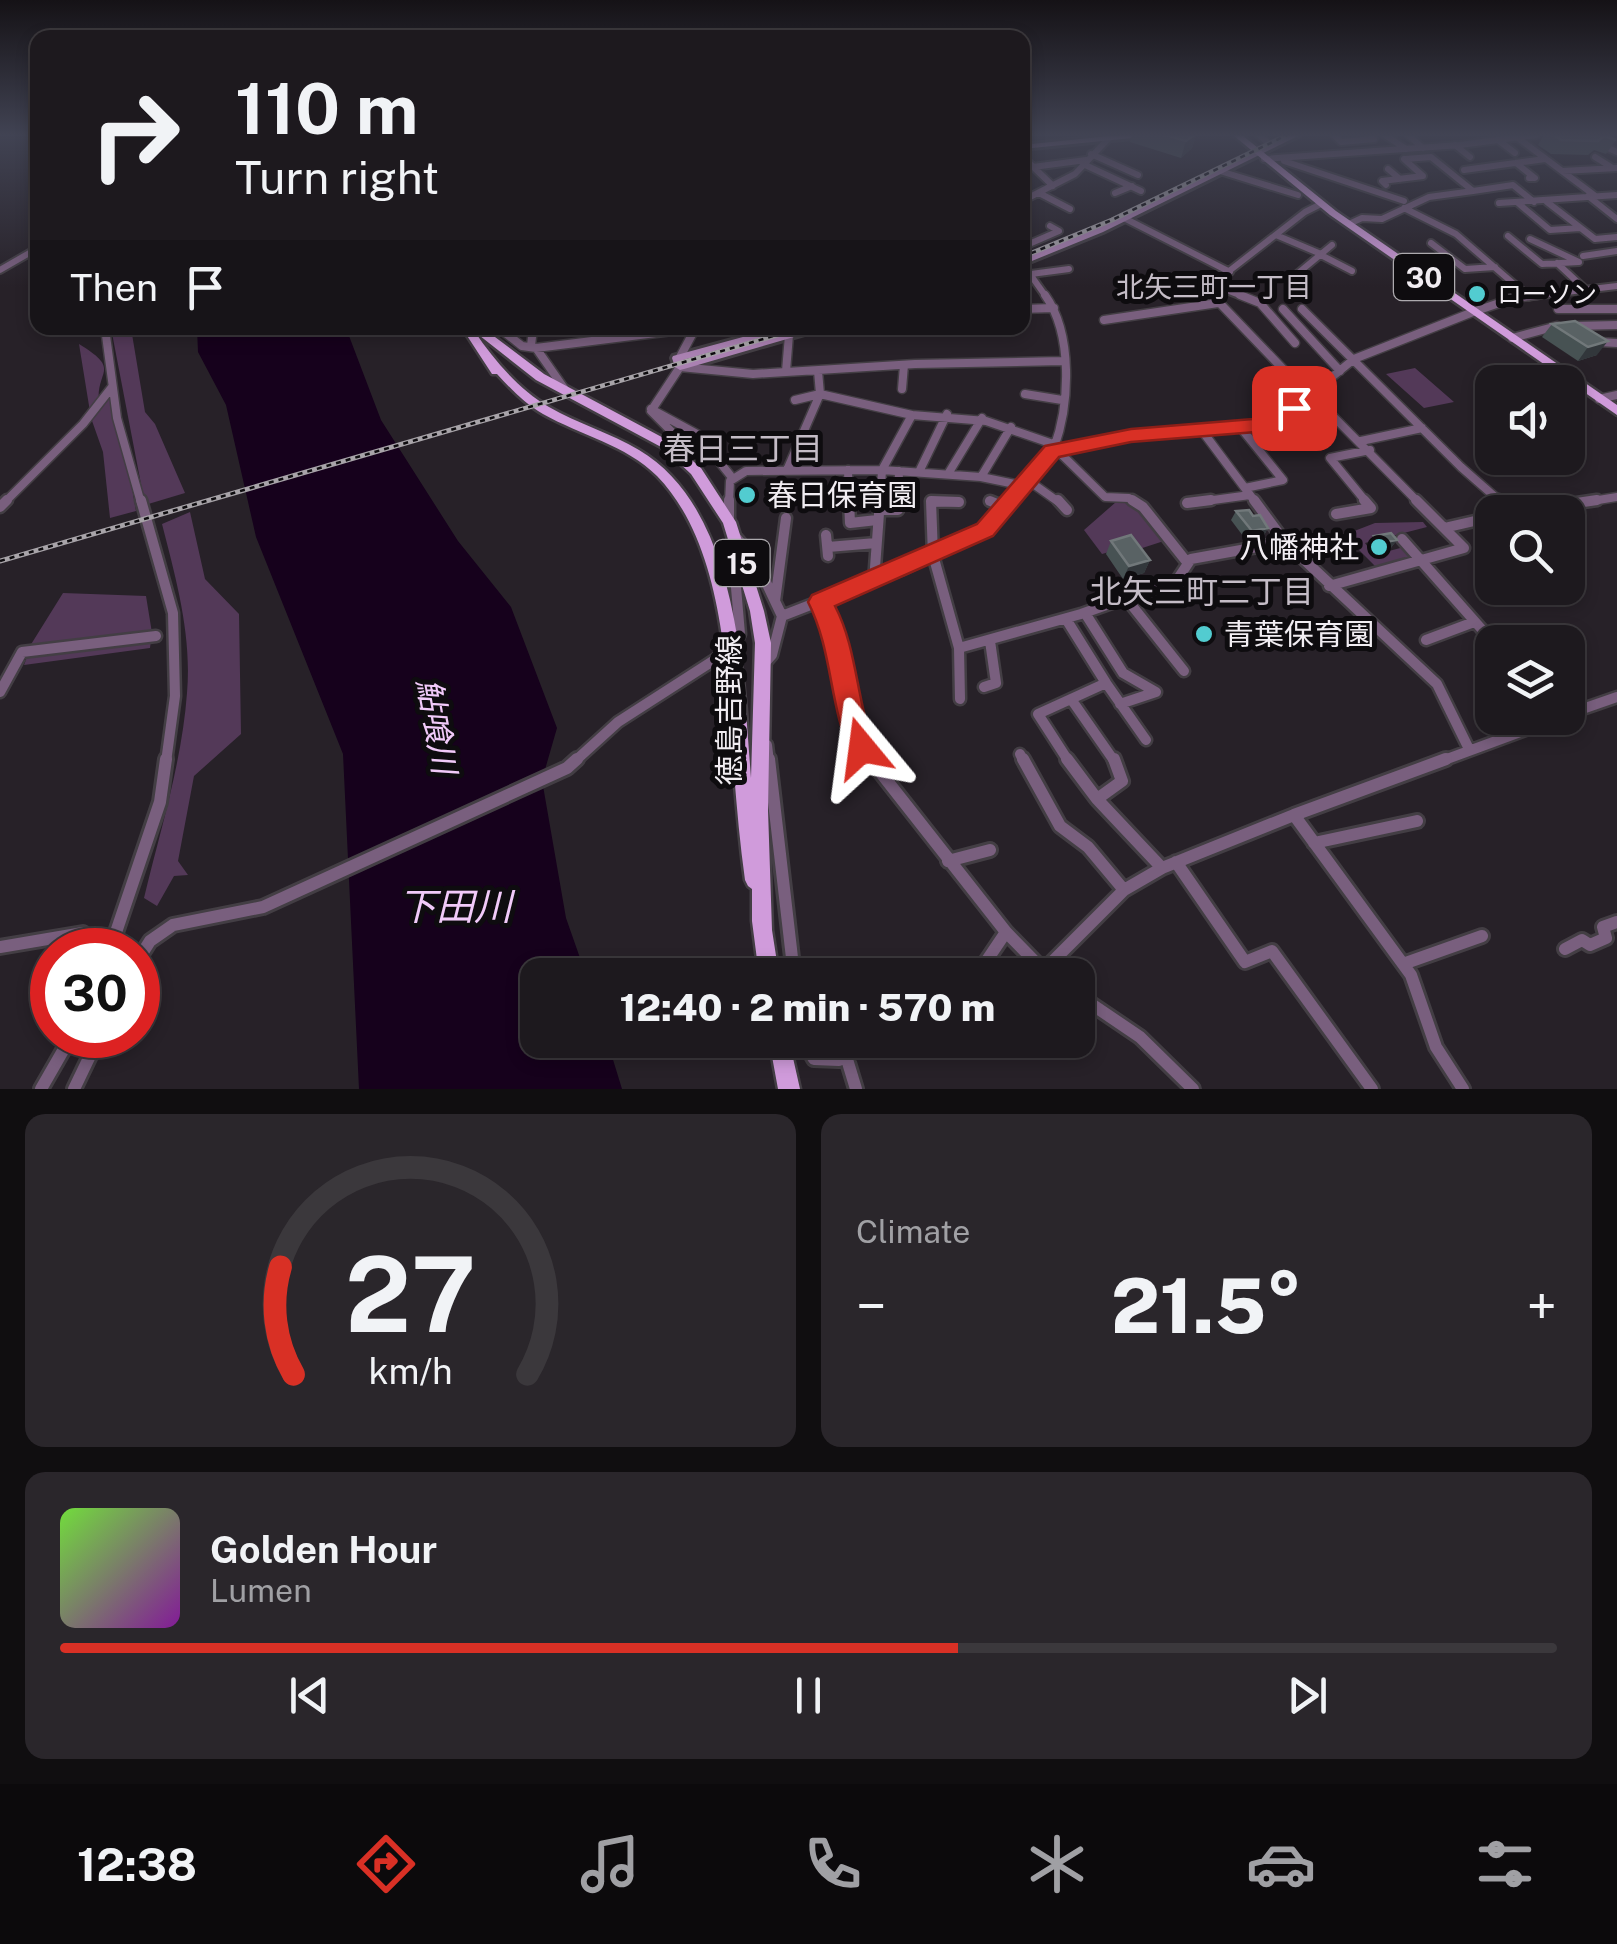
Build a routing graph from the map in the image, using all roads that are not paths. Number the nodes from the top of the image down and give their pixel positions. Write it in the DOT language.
graph roads {
  1 [pos="1053,186"];
  2 [pos="1132,186"];
  3 [pos="1185,186"];
  4 [pos="1190,186"];
  5 [pos="1270,186"];
  6 [pos="1290,186"];
  7 [pos="1295,186"];
  8 [pos="1349,186"];
  9 [pos="1466,186"];
  10 [pos="1508,186"];
  11 [pos="1514,186"];
  12 [pos="1579,186"];
  13 [pos="1142,191"];
  14 [pos="1473,191"];
  15 [pos="1039,193"];
  16 [pos="1116,193"];
  17 [pos="1298,194"];
  18 [pos="1590,195"];
  19 [pos="1617,195"];
  20 [pos="1030,197"];
  21 [pos="1546,201"];
  22 [pos="1517,202"];
  23 [pos="1534,202"];
  24 [pos="1500,203"];
  25 [pos="1404,205"];
  26 [pos="1318,206"];
  27 [pos="1070,209"];
  28 [pos="1124,218"];
  29 [pos="1616,218"];
  30 [pos="1349,224"];
  31 [pos="1050,226"];
  32 [pos="1580,228"];
  33 [pos="1537,230"];
  34 [pos="1550,230"];
  35 [pos="1276,235"];
  36 [pos="1508,236"];
  37 [pos="1530,239"];
  38 [pos="1614,239"];
  39 [pos="1431,243"];
  40 [pos="1332,245"];
  41 [pos="1030,246"];
  42 [pos="1030,247"];
  43 [pos="1617,251"];
  44 [pos="30,253"];
  45 [pos="1321,254"];
  46 [pos="1583,256"];
  47 [pos="1030,259"];
  48 [pos="1557,263"];
  49 [pos="1495,267"];
  50 [pos="1069,269"];
  51 [pos="0,270"];
  52 [pos="1352,271"];
  53 [pos="1230,272"];
  54 [pos="1031,274"];
  55 [pos="1298,274"];
  56 [pos="1191,276"];
  57 [pos="1212,284"];
  58 [pos="1616,287"];
  59 [pos="1586,290"];
  60 [pos="1529,297"];
  61 [pos="1218,302"];
  62 [pos="1054,308"];
  63 [pos="1617,308"];
  64 [pos="1030,309"];
  65 [pos="1283,309"];
  66 [pos="1302,309"];
  67 [pos="1558,309"];
  68 [pos="1469,313"];
  69 [pos="1104,320"];
  70 [pos="1617,325"];
  71 [pos="1576,326"];
  72 [pos="106,335"];
  73 [pos="472,335"];
  74 [pos="486,335"];
  75 [pos="510,335"];
  76 [pos="532,335"];
  77 [pos="634,335"];
  78 [pos="692,335"];
  79 [pos="773,335"];
  80 [pos="787,335"];
  81 [pos="1512,338"];
  82 [pos="1294,343"];
  83 [pos="1617,343"];
  84 [pos="530,347"];
  85 [pos="1355,358"];
  86 [pos="679,361"];
  87 [pos="1063,361"];
  88 [pos="904,365"];
  89 [pos="1539,365"];
  90 [pos="786,371"];
  91 [pos="818,371"];
  92 [pos="1340,371"];
  93 [pos="563,385"];
  94 [pos="112,387"];
  95 [pos="902,389"];
  96 [pos="820,394"];
  97 [pos="1025,394"];
  98 [pos="1310,395"];
  99 [pos="1617,395"];
  100 [pos="849,398"];
  101 [pos="1585,398"];
  102 [pos="1599,398"];
  103 [pos="795,400"];
  104 [pos="1062,400"];
  105 [pos="651,408"];
  106 [pos="1617,411"];
  107 [pos="842,413"];
  108 [pos="947,414"];
  109 [pos="912,415"];
  110 [pos="982,418"];
  111 [pos="1617,421"];
  112 [pos="1011,427"];
  113 [pos="1241,428"];
  114 [pos="1422,428"];
  115 [pos="1203,432"];
  116 [pos="1361,441"];
  117 [pos="1055,449"];
  118 [pos="1370,450"];
  119 [pos="677,453"];
  120 [pos="787,470"];
  121 [pos="848,470"];
  122 [pos="882,470"];
  123 [pos="900,471"];
  124 [pos="919,472"];
  125 [pos="948,474"];
  126 [pos="730,475"];
  127 [pos="981,477"];
  128 [pos="1027,484"];
  129 [pos="1248,492"];
  130 [pos="1496,495"];
  131 [pos="1617,497"];
  132 [pos="990,501"];
  133 [pos="960,502"];
  134 [pos="1585,502"];
  135 [pos="1186,504"];
  136 [pos="0,507"];
  137 [pos="1007,508"];
  138 [pos="1067,510"];
  139 [pos="1336,514"];
  140 [pos="878,515"];
  141 [pos="786,518"];
  142 [pos="1475,521"];
  143 [pos="731,528"];
  144 [pos="1444,528"];
  145 [pos="826,535"];
  146 [pos="1402,539"];
  147 [pos="1286,542"];
  148 [pos="876,543"];
  149 [pos="933,555"];
  150 [pos="1420,560"];
  151 [pos="1186,561"];
  152 [pos="874,581"];
  153 [pos="1329,586"];
  154 [pos="1126,598"];
  155 [pos="820,602"];
  156 [pos="774,604"];
  157 [pos="1084,613"];
  158 [pos="782,616"];
  159 [pos="1066,619"];
  160 [pos="1474,622"];
  161 [pos="1477,625"];
  162 [pos="156,636"];
  163 [pos="990,640"];
  164 [pos="1426,640"];
  165 [pos="734,648"];
  166 [pos="959,648"];
  167 [pos="763,666"];
  168 [pos="1184,671"];
  169 [pos="1106,683"];
  170 [pos="984,687"];
  171 [pos="0,692"];
  172 [pos="1617,697"];
  173 [pos="960,699"];
  174 [pos="1071,699"];
  175 [pos="1120,704"];
  176 [pos="1585,708"];
  177 [pos="762,734"];
  178 [pos="1509,735"];
  179 [pos="1146,740"];
  180 [pos="1468,749"];
  181 [pos="1020,754"];
  182 [pos="1097,799"];
  183 [pos="1294,815"];
  184 [pos="1417,821"];
  185 [pos="1314,842"];
  186 [pos="990,850"];
  187 [pos="948,861"];
  188 [pos="1176,862"];
  189 [pos="1162,868"];
  190 [pos="1124,890"];
  191 [pos="1617,922"];
  192 [pos="117,928"];
  193 [pos="762,928"];
  194 [pos="1006,932"];
  195 [pos="160,934"];
  196 [pos="1482,936"];
  197 [pos="30,943"];
  198 [pos="0,948"];
  199 [pos="1565,949"];
  200 [pos="766,958"];
  201 [pos="791,958"];
  202 [pos="988,958"];
  203 [pos="1027,958"];
  204 [pos="1051,958"];
  205 [pos="1403,964"];
  206 [pos="1095,1005"];
  207 [pos="59,1058"];
  208 [pos="89,1058"];
  209 [pos="782,1058"];
  210 [pos="813,1058"];
  211 [pos="842,1058"];
  212 [pos="847,1058"];
  213 [pos="41,1089"];
  214 [pos="74,1089"];
  215 [pos="790,1089"];
  216 [pos="856,1089"];
  217 [pos="1193,1089"];
  218 [pos="1372,1089"];
  219 [pos="1464,1089"];
  1 -- 15 [label="street"];
  2 -- 13 [label="street"];
  2 -- 16 [label="street"];
  3 -- 42 [label="street"];
  4 -- 28 [label="street"];
  5 -- 17 [label="street"];
  6 -- 17 [label="main road, 30"];
  7 -- 26 [label="main road, 30"];
  8 -- 25 [label="street"];
  9 -- 14 [label="street"];
  10 -- 14 [label="street"];
  11 -- 23 [label="street"];
  12 -- 18 [label="street"];
  14 -- 25 [label="street"];
  15 -- 20 [label="street"];
  15 -- 27 [label="street"];
  17 -- 26 [label="main road, 30"];
  18 -- 19 [label="street"];
  18 -- 21 [label="street"];
  18 -- 29 [label="street"];
  21 -- 23 [label="street"];
  21 -- 32 [label="street"];
  22 -- 23 [label="street"];
  22 -- 24 [label="street"];
  22 -- 34 [label="street"];
  25 -- 30 [label="street"];
  25 -- 49 [label="street"];
  26 -- 30 [label="main road, 30"];
  26 -- 35 [label="street"];
  26 -- 68 [label="main road, 30"];
  28 -- 47 [label="street"];
  28 -- 53 [label="street"];
  30 -- 68 [label="main road, 30"];
  31 -- 41 [label="street"];
  32 -- 34 [label="street"];
  32 -- 38 [label="street"];
  33 -- 34 [label="street"];
  35 -- 45 [label="street"];
  35 -- 53 [label="street"];
  36 -- 48 [label="street"];
  37 -- 48 [label="street"];
  39 -- 49 [label="street"];
  40 -- 45 [label="street"];
  43 -- 46 [label="street"];
  44 -- 51 [label="street"];
  45 -- 52 [label="street"];
  45 -- 55 [label="street"];
  48 -- 59 [label="street"];
  49 -- 60 [label="street"];
  50 -- 54 [label="street"];
  53 -- 57 [label="street"];
  54 -- 62 [label="street"];
  56 -- 57 [label="street"];
  57 -- 61 [label="street"];
  57 -- 82 [label="street"];
  58 -- 59 [label="street"];
  59 -- 60 [label="street"];
  60 -- 68 [label="street"];
  61 -- 69 [label="street"];
  61 -- 98 [label="street"];
  62 -- 64 [label="street"];
  62 -- 87 [label="street"];
  63 -- 67 [label="street"];
  65 -- 92 [label="street"];
  66 -- 85 [label="street"];
  68 -- 81 [label="main road, 30"];
  68 -- 85 [label="street"];
  68 -- 89 [label="main road, 30"];
  70 -- 71 [label="street"];
  71 -- 81 [label="street"];
  71 -- 83 [label="street"];
  72 -- 94 [label="street"];
  73 -- 165 [label="main road, 徳島吉野線 / 15"];
  74 -- 93 [label="main road, 徳島吉野線 / 15"];
  75 -- 84 [label="street"];
  76 -- 84 [label="street"];
  77 -- 84 [label="street"];
  78 -- 86 [label="street"];
  79 -- 86 [label="street"];
  80 -- 90 [label="street"];
  81 -- 102 [label="main road, 30"];
  84 -- 93 [label="street"];
  85 -- 92 [label="street"];
  85 -- 114 [label="street"];
  86 -- 90 [label="street"];
  86 -- 105 [label="street"];
  87 -- 88 [label="street"];
  87 -- 104 [label="street"];
  88 -- 91 [label="street"];
  88 -- 95 [label="street"];
  90 -- 91 [label="street"];
  91 -- 96 [label="street"];
  92 -- 98 [label="street"];
  93 -- 119 [label="main road, 徳島吉野線 / 15"];
  94 -- 136 [label="street"];
  94 -- 192 [label="street"];
  96 -- 100 [label="street"];
  96 -- 103 [label="street"];
  96 -- 120 [label="street"];
  97 -- 104 [label="street"];
  98 -- 113 [label="street"];
  98 -- 116 [label="street"];
  99 -- 102 [label="street"];
  100 -- 107 [label="street"];
  100 -- 109 [label="street"];
  101 -- 111 [label="main road, 30"];
  102 -- 106 [label="main road, 30"];
  104 -- 117 [label="street"];
  105 -- 119 [label="street"];
  105 -- 126 [label="street"];
  108 -- 109 [label="street"];
  108 -- 110 [label="street"];
  108 -- 124 [label="street"];
  109 -- 122 [label="street"];
  110 -- 112 [label="street"];
  110 -- 125 [label="street"];
  112 -- 117 [label="street"];
  112 -- 127 [label="street"];
  113 -- 115 [label="street"];
  113 -- 129 [label="street"];
  114 -- 116 [label="street"];
  114 -- 130 [label="street"];
  115 -- 117 [label="street"];
  115 -- 129 [label="street"];
  116 -- 118 [label="street"];
  117 -- 128 [label="street"];
  117 -- 151 [label="street"];
  118 -- 139 [label="street"];
  118 -- 144 [label="street"];
  119 -- 143 [label="main road, 徳島吉野線 / 15"];
  120 -- 121 [label="street"];
  120 -- 143 [label="street"];
  121 -- 122 [label="street"];
  121 -- 140 [label="street"];
  122 -- 123 [label="street"];
  122 -- 140 [label="street"];
  123 -- 124 [label="street"];
  123 -- 140 [label="street"];
  124 -- 125 [label="street"];
  125 -- 127 [label="street"];
  127 -- 128 [label="street"];
  128 -- 137 [label="street"];
  128 -- 138 [label="street"];
  129 -- 135 [label="street"];
  129 -- 147 [label="street"];
  131 -- 134 [label="street"];
  132 -- 137 [label="street"];
  133 -- 149 [label="street"];
  137 -- 149 [label="street"];
  140 -- 148 [label="street"];
  141 -- 156 [label="street"];
  142 -- 144 [label="street"];
  143 -- 156 [label="street"];
  143 -- 165 [label="street"];
  143 -- 167 [label="main road, 徳島吉野線 / 15"];
  144 -- 150 [label="street"];
  145 -- 148 [label="street"];
  146 -- 150 [label="street"];
  147 -- 151 [label="street"];
  147 -- 153 [label="street"];
  148 -- 152 [label="street"];
  149 -- 152 [label="street"];
  149 -- 166 [label="street"];
  150 -- 153 [label="street"];
  150 -- 160 [label="street"];
  151 -- 154 [label="street"];
  152 -- 155 [label="street"];
  153 -- 180 [label="street"];
  154 -- 157 [label="street"];
  154 -- 168 [label="street"];
  155 -- 158 [label="street"];
  155 -- 187 [label="street"];
  156 -- 158 [label="street"];
  157 -- 159 [label="street"];
  157 -- 175 [label="street"];
  158 -- 167 [label="street"];
  159 -- 163 [label="street"];
  159 -- 169 [label="street"];
  160 -- 161 [label="street"];
  160 -- 164 [label="street"];
  162 -- 171 [label="street"];
  163 -- 166 [label="street"];
  163 -- 170 [label="street"];
  165 -- 193 [label="main road, 徳島吉野線 / 15"];
  165 -- 195 [label="street"];
  166 -- 173 [label="street"];
  167 -- 177 [label="main road, 徳島吉野線 / 15"];
  169 -- 174 [label="street"];
  169 -- 175 [label="street"];
  172 -- 176 [label="street"];
  174 -- 182 [label="street"];
  174 -- 182 [label="street"];
  175 -- 179 [label="street"];
  177 -- 193 [label="main road, 徳島吉野線 / 15"];
  177 -- 201 [label="street"];
  178 -- 180 [label="street"];
  180 -- 183 [label="street"];
  181 -- 190 [label="street"];
  182 -- 189 [label="street"];
  183 -- 185 [label="street"];
  183 -- 188 [label="street"];
  184 -- 185 [label="street"];
  185 -- 205 [label="street"];
  186 -- 187 [label="street"];
  187 -- 194 [label="street"];
  188 -- 189 [label="street"];
  188 -- 218 [label="street"];
  189 -- 190 [label="street"];
  190 -- 204 [label="street"];
  191 -- 199 [label="street"];
  193 -- 200 [label="main road, 徳島吉野線 / 15"];
  194 -- 202 [label="street"];
  194 -- 203 [label="street"];
  196 -- 205 [label="street"];
  197 -- 198 [label="street"];
  205 -- 219 [label="street"];
  206 -- 217 [label="street"];
  207 -- 213 [label="street"];
  208 -- 214 [label="street"];
  209 -- 215 [label="main road"];
  210 -- 211 [label="street"];
  212 -- 216 [label="street"];
}
